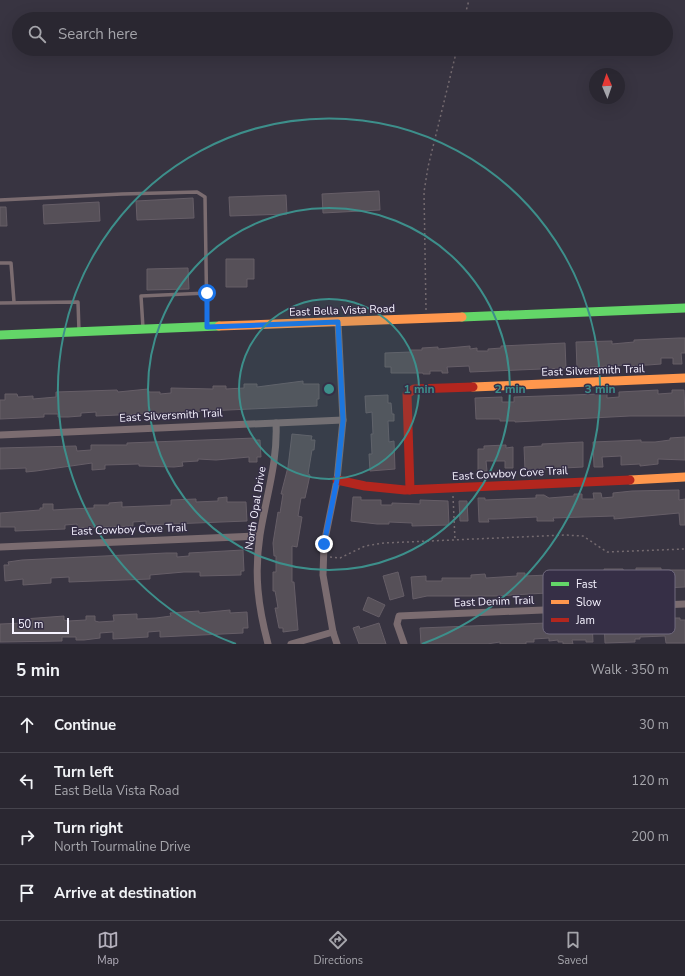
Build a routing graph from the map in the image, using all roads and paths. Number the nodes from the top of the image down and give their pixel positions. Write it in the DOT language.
graph roads {
  1 [pos="469,0"];
  2 [pos="466,12"];
  3 [pos="455,56"];
  4 [pos="0,200"];
  5 [pos="0,263"];
  6 [pos="207,293"];
  7 [pos="14,302"];
  8 [pos="0,303"];
  9 [pos="685,308"];
  10 [pos="427,318"];
  11 [pos="338,322"];
  12 [pos="207,327"];
  13 [pos="143,329"];
  14 [pos="80,332"];
  15 [pos="0,335"];
  16 [pos="685,378"];
  17 [pos="343,420"];
  18 [pos="276,422"];
  19 [pos="0,435"];
  20 [pos="685,477"];
  21 [pos="337,480"];
  22 [pos="453,488"];
  23 [pos="410,490"];
  24 [pos="260,536"];
  25 [pos="455,540"];
  26 [pos="0,547"];
  27 [pos="685,549"];
  28 [pos="324,557"];
  29 [pos="675,604"];
  30 [pos="685,604"];
  31 [pos="543,610"];
  32 [pos="333,632"];
  33 [pos="268,644"];
  34 [pos="291,644"];
  35 [pos="337,644"];
  36 [pos="404,644"];
  1 -- 2 [label="path"];
  3 -- 10 [label="path"];
  4 -- 6 [label="lane"];
  5 -- 7 [label="lane"];
  6 -- 12 [label="lane"];
  6 -- 13 [label="lane"];
  7 -- 8 [label="lane"];
  7 -- 14 [label="lane"];
  9 -- 10 [label="street, East Bella Vista Road"];
  10 -- 11 [label="street, East Bella Vista Road"];
  11 -- 12 [label="street, East Bella Vista Road"];
  11 -- 17 [label="street"];
  12 -- 13 [label="street, East Bella Vista Road"];
  13 -- 14 [label="street, East Bella Vista Road"];
  14 -- 15 [label="street, East Bella Vista Road"];
  16 -- 23 [label="street, East Silversmith Trail"];
  17 -- 18 [label="street, East Silversmith Trail"];
  17 -- 21 [label="street"];
  18 -- 19 [label="street, East Silversmith Trail"];
  18 -- 24 [label="street, North Opal Drive"];
  20 -- 22 [label="street, East Cowboy Cove Trail"];
  21 -- 23 [label="street, East Cowboy Cove Trail"];
  21 -- 28 [label="street"];
  22 -- 23 [label="street, East Cowboy Cove Trail"];
  22 -- 25 [label="path"];
  24 -- 26 [label="street, East Cowboy Cove Trail"];
  24 -- 33 [label="street, North Opal Drive"];
  25 -- 27 [label="path"];
  25 -- 28 [label="path"];
  28 -- 32 [label="street"];
  29 -- 30 [label="street, East Denim Trail"];
  31 -- 36 [label="street, East Denim Trail"];
  32 -- 34 [label="street"];
  32 -- 35 [label="street"];
}
